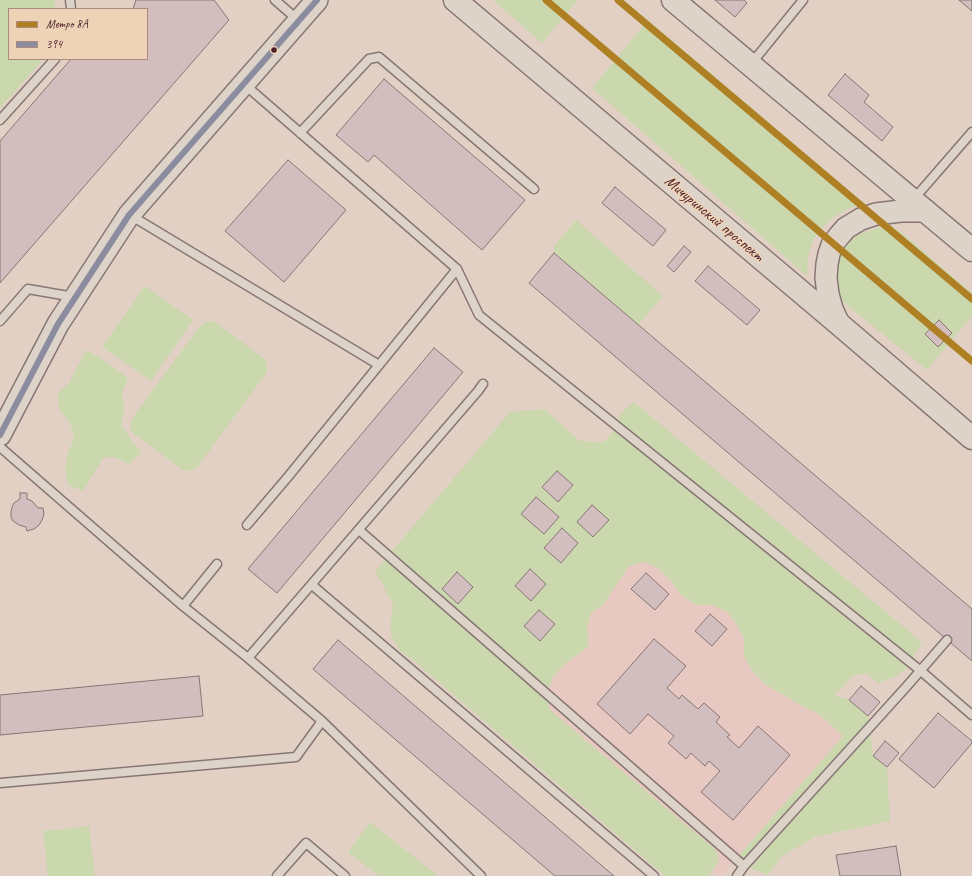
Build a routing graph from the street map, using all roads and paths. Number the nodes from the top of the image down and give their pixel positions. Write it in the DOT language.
graph roads {
  1 [pos="275,0"];
  2 [pos="317,0"];
  3 [pos="455,0"];
  4 [pos="673,0"];
  5 [pos="803,0"];
  6 [pos="299,20"];
  7 [pos="54,60"];
  8 [pos="751,65"];
  9 [pos="243,84"];
  10 [pos="0,120"];
  11 [pos="972,132"];
  12 [pos="300,133"];
  13 [pos="534,189"];
  14 [pos="919,206"];
  15 [pos="129,215"];
  16 [pos="972,250"];
  17 [pos="457,269"];
  18 [pos="75,297"];
  19 [pos="0,321"];
  20 [pos="839,324"];
  21 [pos="379,364"];
  22 [pos="483,384"];
  23 [pos="0,434"];
  24 [pos="972,438"];
  25 [pos="0,447"];
  26 [pos="247,525"];
  27 [pos="359,530"];
  28 [pos="217,564"];
  29 [pos="312,585"];
  30 [pos="183,606"];
  31 [pos="948,640"];
  32 [pos="248,658"];
  33 [pos="921,671"];
  34 [pos="972,715"];
  35 [pos="322,721"];
  36 [pos="0,783"];
  37 [pos="744,866"];
  38 [pos="277,876"];
  39 [pos="345,876"];
  40 [pos="481,876"];
  41 [pos="654,876"];
  42 [pos="737,876"];
  1 -- 6 [label="lane"];
  2 -- 6 [label="street"];
  3 -- 20 [label="main road, Мичуринский проспект"];
  4 -- 8 [label="main road"];
  5 -- 8 [label="lane"];
  6 -- 9 [label="street"];
  7 -- 10 [label="lane"];
  8 -- 14 [label="main road"];
  9 -- 12 [label="lane"];
  9 -- 15 [label="street"];
  11 -- 14 [label="lane"];
  12 -- 13 [label="lane"];
  12 -- 17 [label="lane"];
  14 -- 16 [label="main road"];
  14 -- 20 [label="street"];
  15 -- 18 [label="street"];
  15 -- 21 [label="lane"];
  17 -- 21 [label="lane"];
  17 -- 33 [label="lane"];
  18 -- 19 [label="lane"];
  18 -- 23 [label="street"];
  20 -- 24 [label="main road, Мичуринский проспект"];
  21 -- 26 [label="lane"];
  22 -- 27 [label="lane"];
  25 -- 30 [label="lane"];
  27 -- 29 [label="lane"];
  27 -- 37 [label="lane"];
  28 -- 30 [label="lane"];
  29 -- 32 [label="lane"];
  29 -- 41 [label="lane"];
  30 -- 32 [label="lane"];
  31 -- 33 [label="lane"];
  32 -- 35 [label="lane"];
  33 -- 34 [label="lane"];
  33 -- 37 [label="lane"];
  35 -- 36 [label="lane"];
  35 -- 40 [label="lane"];
  37 -- 42 [label="lane"];
  38 -- 39 [label="lane"];
}
